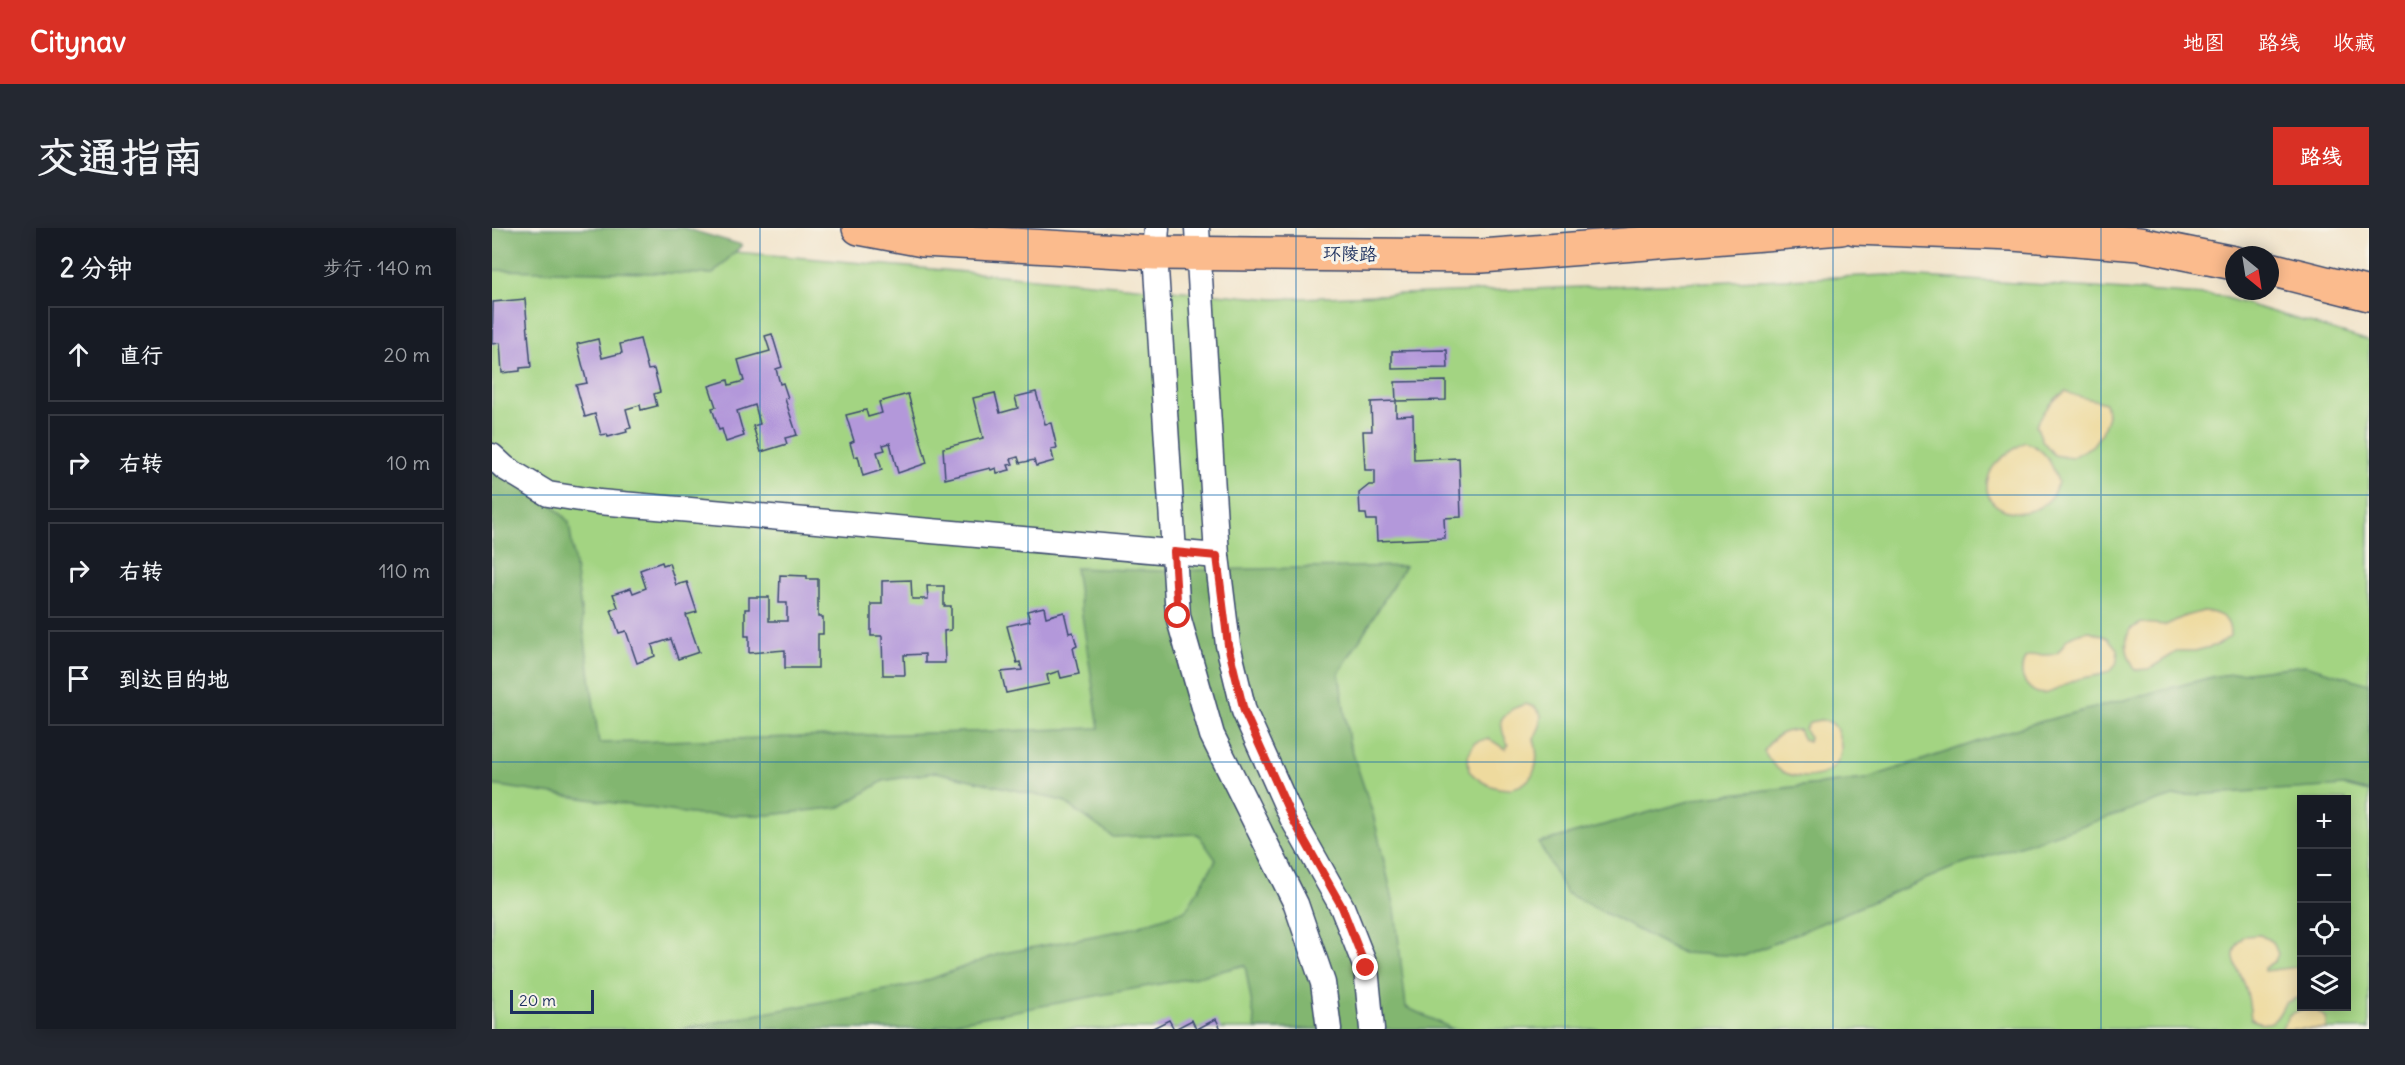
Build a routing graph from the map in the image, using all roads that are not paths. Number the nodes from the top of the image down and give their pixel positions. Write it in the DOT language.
graph roads {
  1 [pos="859,228"];
  2 [pos="1841,228"];
  3 [pos="1855,228"];
  4 [pos="1197,240"];
  5 [pos="1156,241"];
  6 [pos="2225,260"];
  7 [pos="2279,271"];
  8 [pos="2369,294"];
  9 [pos="492,456"];
  10 [pos="1174,552"];
  11 [pos="1217,556"];
  12 [pos="1329,1029"];
  13 [pos="1372,1029"];
  1 -- 5 [label="main road, 环陵路"];
  2 -- 4 [label="main road, 环陵路"];
  3 -- 6 [label="main road"];
  4 -- 5 [label="main road, 环陵路"];
  4 -- 11 [label="street"];
  5 -- 10 [label="street"];
  7 -- 8 [label="main road"];
  9 -- 10 [label="street"];
  10 -- 11 [label="street"];
  10 -- 12 [label="street"];
  11 -- 13 [label="street"];
}
